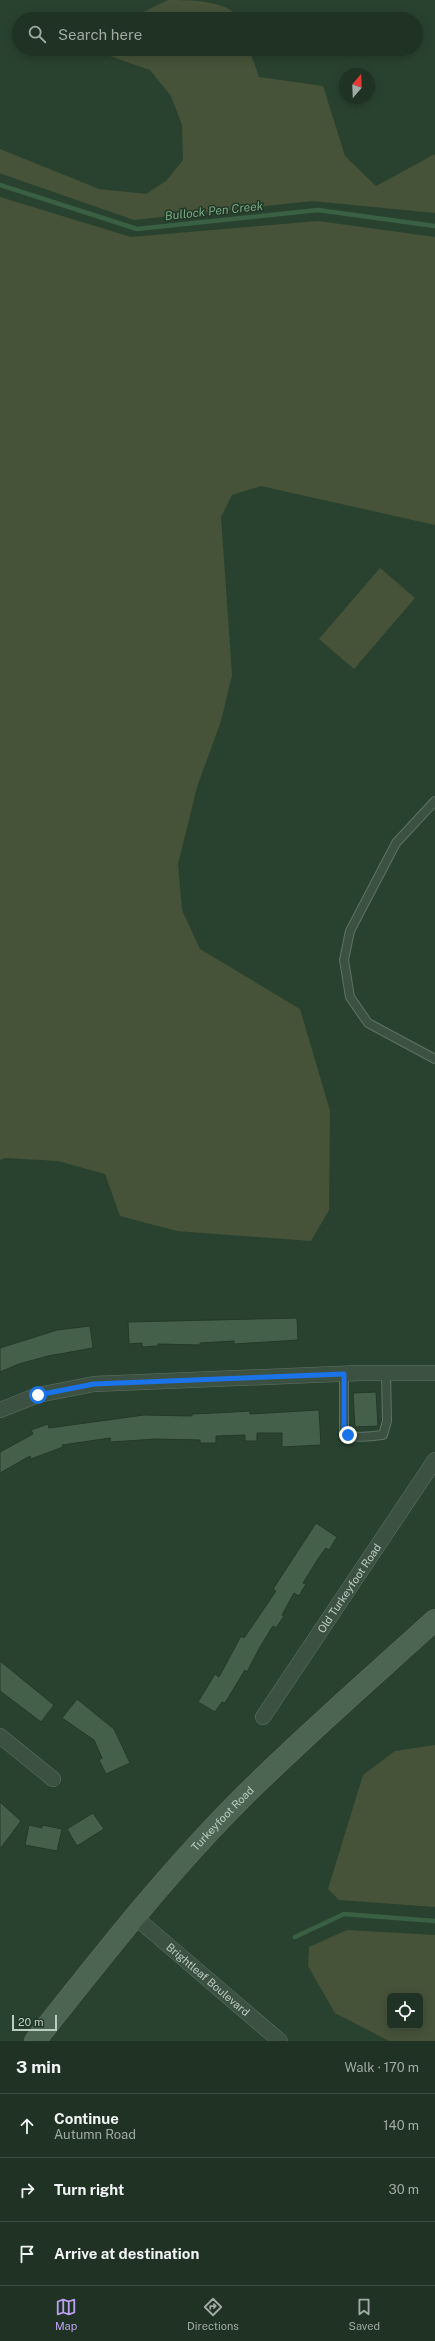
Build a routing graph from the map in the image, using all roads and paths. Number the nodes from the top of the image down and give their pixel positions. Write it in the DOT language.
graph roads {
  1 [pos="435,801"];
  2 [pos="435,1059"];
  3 [pos="386,1373"];
  4 [pos="344,1374"];
  5 [pos="435,1374"];
  6 [pos="0,1410"];
  7 [pos="435,1460"];
  8 [pos="435,1620"];
  9 [pos="263,1717"];
  10 [pos="0,1736"];
  11 [pos="53,1778"];
  12 [pos="136,1917"];
  13 [pos="35,2041"];
  14 [pos="280,2041"];
  1 -- 2 [label="lane"];
  3 -- 4 [label="street"];
  3 -- 4 [label="lane"];
  3 -- 5 [label="street"];
  4 -- 6 [label="street"];
  7 -- 9 [label="street, Old Turkeyfoot Road"];
  8 -- 12 [label="main road, Turkeyfoot Road"];
  10 -- 11 [label="street"];
  12 -- 13 [label="main road, Turkeyfoot Road"];
  12 -- 14 [label="street, Brightleaf Boulevard"];
}
